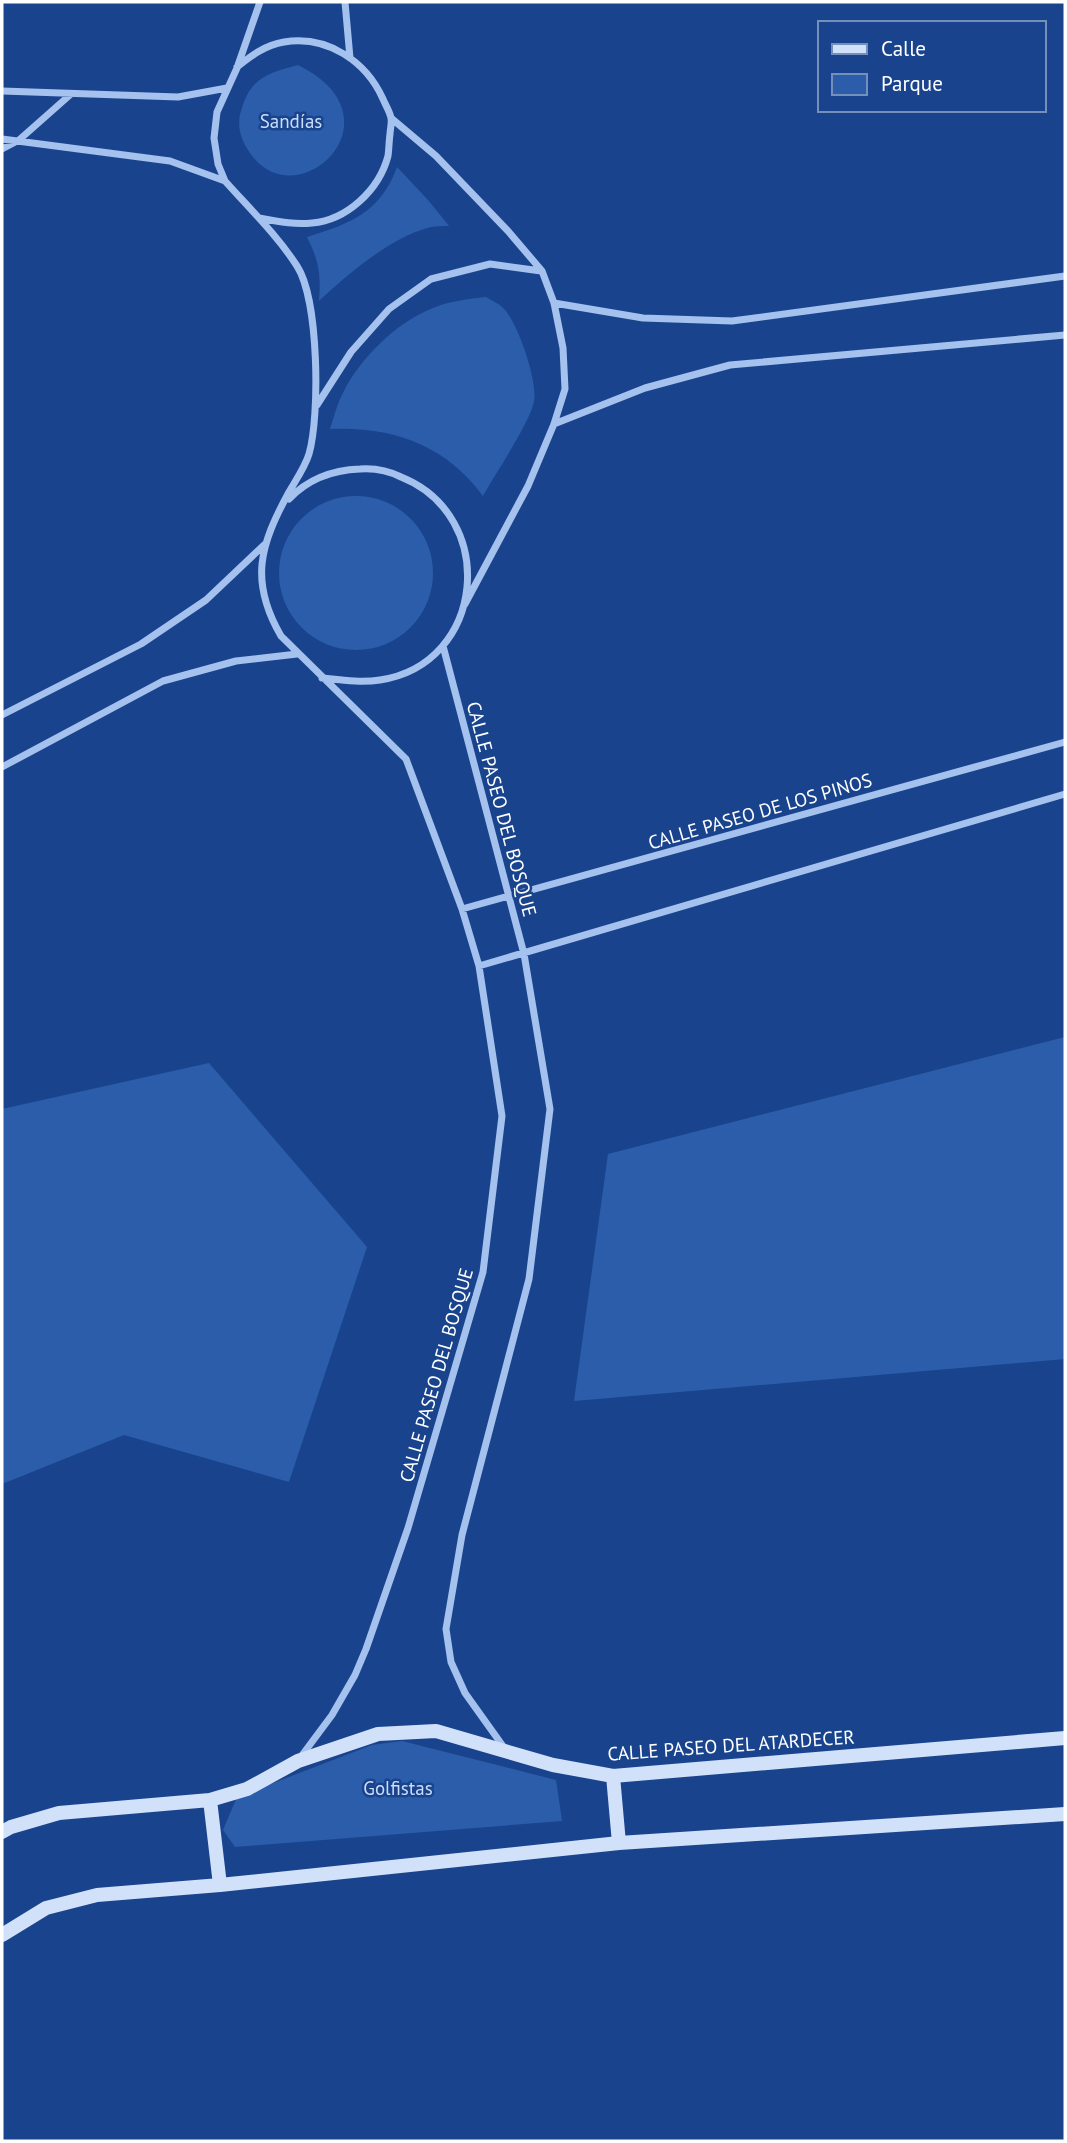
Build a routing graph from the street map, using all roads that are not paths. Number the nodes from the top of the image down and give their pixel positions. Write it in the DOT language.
graph roads {
  1 [pos="260,2"];
  2 [pos="345,2"];
  3 [pos="350,58"];
  4 [pos="237,68"];
  5 [pos="228,88"];
  6 [pos="2,91"];
  7 [pos="71,94"];
  8 [pos="391,118"];
  9 [pos="2,139"];
  10 [pos="19,140"];
  11 [pos="2,149"];
  12 [pos="225,181"];
  13 [pos="257,217"];
  14 [pos="541,271"];
  15 [pos="1065,276"];
  16 [pos="554,303"];
  17 [pos="1065,335"];
  18 [pos="317,405"];
  19 [pos="554,424"];
  20 [pos="282,506"];
  21 [pos="264,545"];
  22 [pos="465,604"];
  23 [pos="443,646"];
  24 [pos="297,654"];
  25 [pos="321,678"];
  26 [pos="2,715"];
  27 [pos="1065,742"];
  28 [pos="2,767"];
  29 [pos="1065,794"];
  30 [pos="508,897"];
  31 [pos="462,909"];
  32 [pos="524,954"];
  33 [pos="479,966"];
  34 [pos="1065,1738"];
  35 [pos="505,1750"];
  36 [pos="298,1761"];
  37 [pos="613,1776"];
  38 [pos="210,1800"];
  39 [pos="1065,1814"];
  40 [pos="2,1832"];
  41 [pos="620,1843"];
  42 [pos="220,1885"];
  43 [pos="2,1935"];
  1 -- 4 [label="street, CALLE PASEO DEL BOSQUE"];
  2 -- 3 [label="street"];
  3 -- 4 [label="street"];
  3 -- 8 [label="street"];
  4 -- 5 [label="street, CALLE PASEO DEL BOSQUE"];
  5 -- 7 [label="street"];
  5 -- 12 [label="street, CALLE PASEO DEL BOSQUE"];
  6 -- 7 [label="street"];
  7 -- 10 [label="street"];
  8 -- 13 [label="street"];
  8 -- 14 [label="street"];
  9 -- 10 [label="street"];
  10 -- 11 [label="street"];
  10 -- 12 [label="street"];
  12 -- 13 [label="street, CALLE PASEO DEL BOSQUE"];
  13 -- 18 [label="street, CALLE PASEO DEL BOSQUE"];
  14 -- 16 [label="street"];
  14 -- 18 [label="street"];
  15 -- 16 [label="street"];
  16 -- 19 [label="street"];
  17 -- 19 [label="street"];
  18 -- 20 [label="street, CALLE PASEO DEL BOSQUE"];
  19 -- 22 [label="street"];
  20 -- 21 [label="street, CALLE PASEO DEL BOSQUE"];
  20 -- 22 [label="street"];
  21 -- 24 [label="street, CALLE PASEO DEL BOSQUE"];
  21 -- 26 [label="street"];
  22 -- 23 [label="street"];
  23 -- 25 [label="street"];
  23 -- 30 [label="street, CALLE PASEO DEL BOSQUE"];
  24 -- 25 [label="street, CALLE PASEO DEL BOSQUE"];
  24 -- 28 [label="street"];
  25 -- 31 [label="street, CALLE PASEO DEL BOSQUE"];
  27 -- 30 [label="street, CALLE PASEO DE LOS PINOS"];
  29 -- 32 [label="street"];
  30 -- 31 [label="street, CALLE PASEO DE LOS PINOS"];
  30 -- 32 [label="street, CALLE PASEO DEL BOSQUE"];
  31 -- 33 [label="street, CALLE PASEO DEL BOSQUE"];
  32 -- 33 [label="street"];
  32 -- 35 [label="street, CALLE PASEO DEL BOSQUE"];
  33 -- 36 [label="street, CALLE PASEO DEL BOSQUE"];
  34 -- 37 [label="street, CALLE PASEO DEL ATARDECER"];
  35 -- 36 [label="street, CALLE PASEO DEL ATARDECER"];
  35 -- 37 [label="street, CALLE PASEO DEL ATARDECER"];
  36 -- 38 [label="street, CALLE PASEO DEL ATARDECER"];
  37 -- 41 [label="street"];
  38 -- 40 [label="street, CALLE PASEO DEL ATARDECER"];
  38 -- 42 [label="street"];
  39 -- 41 [label="street"];
  41 -- 42 [label="street"];
  42 -- 43 [label="street"];
}
